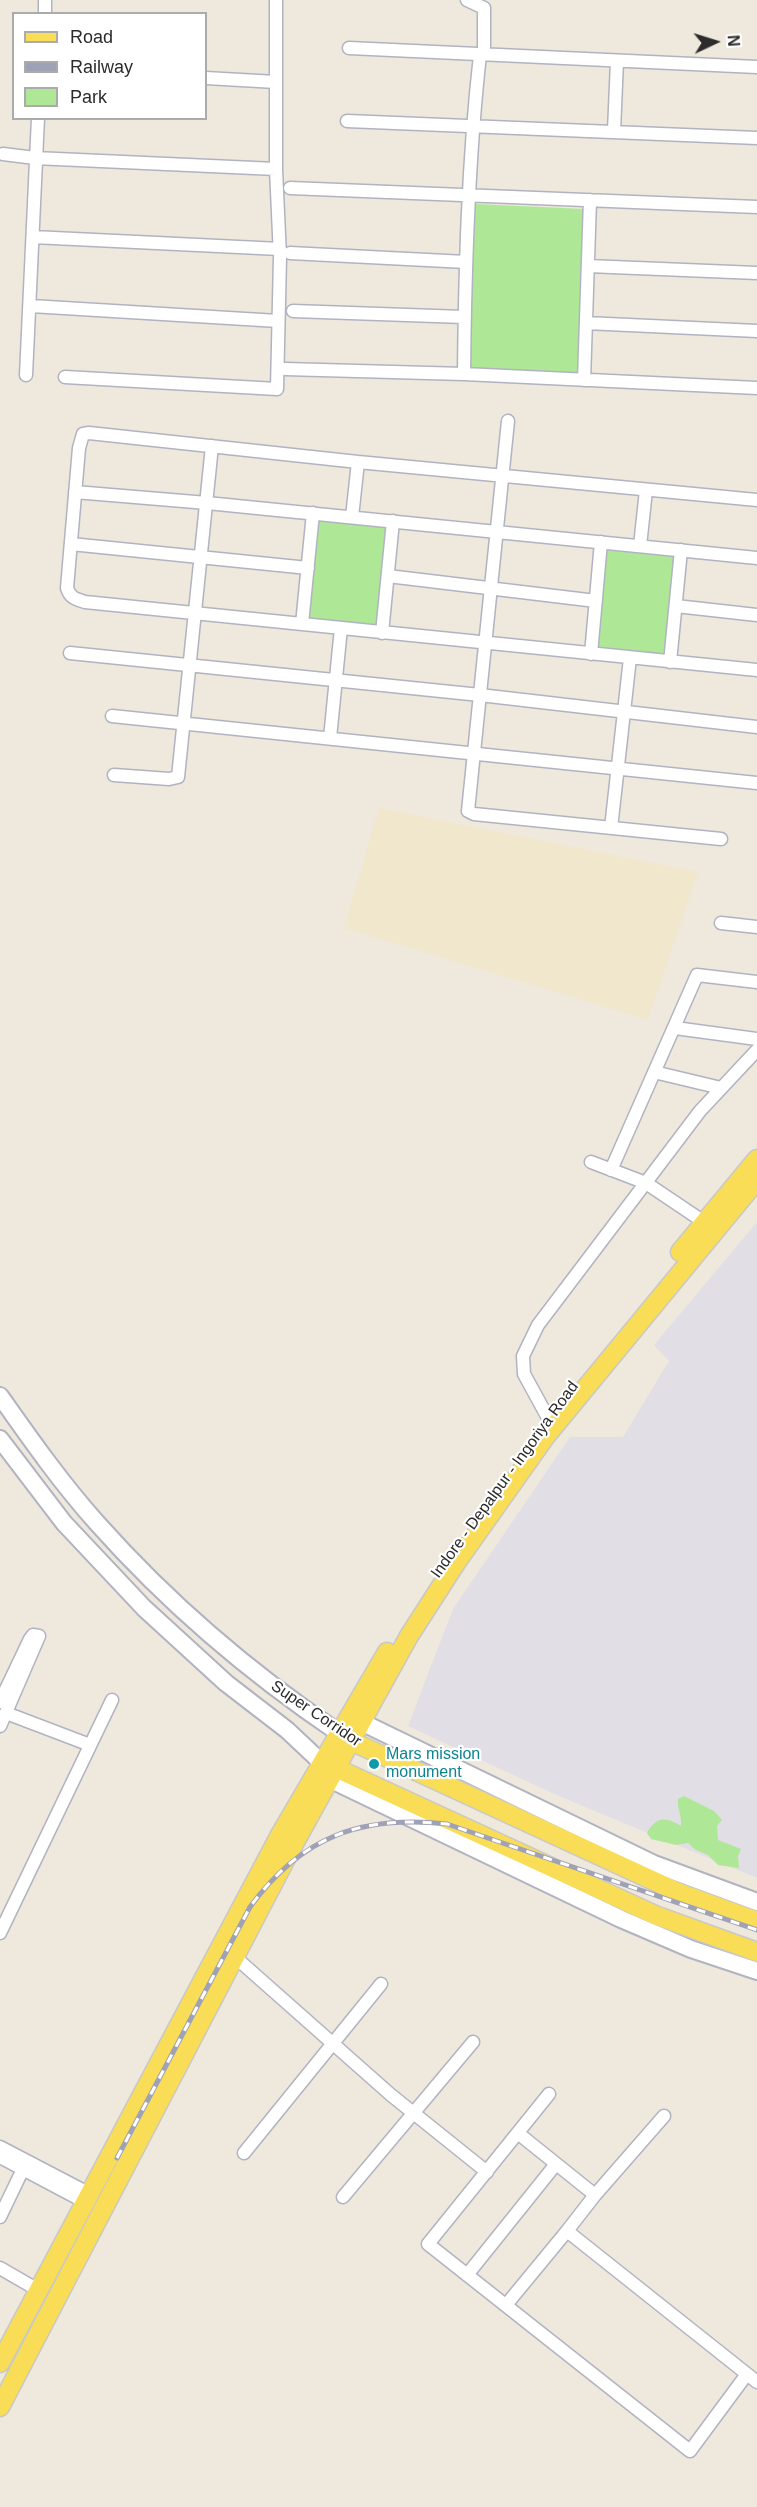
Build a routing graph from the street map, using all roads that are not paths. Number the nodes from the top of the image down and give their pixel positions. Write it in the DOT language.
graph roads {
  1 [pos="276,0"];
  2 [pos="467,0"];
  3 [pos="349,48"];
  4 [pos="482,53"];
  5 [pos="617,61"];
  6 [pos="757,67"];
  7 [pos="207,78"];
  8 [pos="276,82"];
  9 [pos="38,120"];
  10 [pos="347,121"];
  11 [pos="472,124"];
  12 [pos="614,131"];
  13 [pos="757,138"];
  14 [pos="3,154"];
  15 [pos="35,158"];
  16 [pos="276,169"];
  17 [pos="290,188"];
  18 [pos="468,195"];
  19 [pos="590,200"];
  20 [pos="757,207"];
  21 [pos="33,237"];
  22 [pos="285,251"];
  23 [pos="466,262"];
  24 [pos="588,266"];
  25 [pos="757,273"];
  26 [pos="31,306"];
  27 [pos="293,311"];
  28 [pos="465,317"];
  29 [pos="278,321"];
  30 [pos="586,323"];
  31 [pos="757,331"];
  32 [pos="285,369"];
  33 [pos="464,374"];
  34 [pos="26,375"];
  35 [pos="65,377"];
  36 [pos="584,380"];
  37 [pos="757,388"];
  38 [pos="508,421"];
  39 [pos="212,446"];
  40 [pos="358,462"];
  41 [pos="502,475"];
  42 [pos="646,490"];
  43 [pos="75,492"];
  44 [pos="757,500"];
  45 [pos="207,503"];
  46 [pos="313,513"];
  47 [pos="352,517"];
  48 [pos="393,521"];
  49 [pos="496,531"];
  50 [pos="601,542"];
  51 [pos="71,544"];
  52 [pos="640,546"];
  53 [pos="681,550"];
  54 [pos="201,558"];
  55 [pos="757,558"];
  56 [pos="308,568"];
  57 [pos="388,576"];
  58 [pos="490,589"];
  59 [pos="596,601"];
  60 [pos="676,606"];
  61 [pos="195,614"];
  62 [pos="757,615"];
  63 [pos="302,624"];
  64 [pos="341,628"];
  65 [pos="382,633"];
  66 [pos="485,643"];
  67 [pos="70,653"];
  68 [pos="591,654"];
  69 [pos="630,658"];
  70 [pos="670,662"];
  71 [pos="190,667"];
  72 [pos="757,670"];
  73 [pos="335,680"];
  74 [pos="480,695"];
  75 [pos="624,711"];
  76 [pos="112,716"];
  77 [pos="183,723"];
  78 [pos="757,727"];
  79 [pos="330,738"];
  80 [pos="474,752"];
  81 [pos="617,768"];
  82 [pos="114,775"];
  83 [pos="757,783"];
  84 [pos="611,828"];
  85 [pos="721,838"];
  86 [pos="721,923"];
  87 [pos="757,927"];
  88 [pos="757,982"];
  89 [pos="675,1028"];
  90 [pos="757,1039"];
  91 [pos="757,1050"];
  92 [pos="654,1072"];
  93 [pos="721,1088"];
  94 [pos="757,1159"];
  95 [pos="591,1162"];
  96 [pos="611,1170"];
  97 [pos="757,1180"];
  98 [pos="646,1183"];
  99 [pos="704,1222"];
  100 [pos="0,1396"];
  101 [pos="547,1416"];
  102 [pos="0,1440"];
  103 [pos="112,1700"];
  104 [pos="3,1708"];
  105 [pos="355,1719"];
  106 [pos="0,1726"];
  107 [pos="345,1737"];
  108 [pos="90,1745"];
  109 [pos="325,1770"];
  110 [pos="283,1864"];
  111 [pos="262,1868"];
  112 [pos="15,1902"];
  113 [pos="757,1902"];
  114 [pos="0,1908"];
  115 [pos="757,1921"];
  116 [pos="0,1933"];
  117 [pos="757,1952"];
  118 [pos="235,1957"];
  119 [pos="757,1971"];
  120 [pos="381,1984"];
  121 [pos="472,2042"];
  122 [pos="334,2044"];
  123 [pos="549,2094"];
  124 [pos="412,2112"];
  125 [pos="664,2116"];
  126 [pos="519,2134"];
  127 [pos="0,2147"];
  128 [pos="244,2152"];
  129 [pos="0,2157"];
  130 [pos="556,2164"];
  131 [pos="23,2169"];
  132 [pos="487,2172"];
  133 [pos="595,2195"];
  134 [pos="343,2196"];
  135 [pos="87,2198"];
  136 [pos="0,2217"];
  137 [pos="567,2230"];
  138 [pos="0,2268"];
  139 [pos="466,2275"];
  140 [pos="38,2290"];
  141 [pos="506,2305"];
  142 [pos="0,2363"];
  143 [pos="747,2374"];
  144 [pos="757,2382"];
  145 [pos="0,2407"];
  1 -- 8 [label="street"];
  2 -- 4 [label="street"];
  3 -- 4 [label="street"];
  4 -- 5 [label="street"];
  4 -- 11 [label="street"];
  5 -- 6 [label="street"];
  5 -- 12 [label="street"];
  7 -- 8 [label="street"];
  8 -- 16 [label="street"];
  9 -- 15 [label="street"];
  10 -- 11 [label="street"];
  11 -- 12 [label="street"];
  11 -- 18 [label="street"];
  12 -- 13 [label="street"];
  14 -- 15 [label="street"];
  15 -- 16 [label="street"];
  15 -- 21 [label="street"];
  16 -- 22 [label="street"];
  17 -- 18 [label="street"];
  18 -- 19 [label="street"];
  18 -- 23 [label="street"];
  19 -- 20 [label="street"];
  19 -- 24 [label="street"];
  21 -- 22 [label="street"];
  21 -- 26 [label="street"];
  22 -- 23 [label="street"];
  22 -- 29 [label="street"];
  23 -- 28 [label="street"];
  24 -- 25 [label="street"];
  24 -- 30 [label="street"];
  26 -- 29 [label="street"];
  26 -- 34 [label="street"];
  27 -- 28 [label="street"];
  28 -- 33 [label="street"];
  29 -- 35 [label="street"];
  30 -- 31 [label="street"];
  30 -- 36 [label="street"];
  32 -- 33 [label="street"];
  33 -- 36 [label="street"];
  36 -- 37 [label="street"];
  38 -- 41 [label="street"];
  39 -- 40 [label="street"];
  39 -- 43 [label="street"];
  39 -- 45 [label="street"];
  40 -- 41 [label="street"];
  40 -- 47 [label="street"];
  41 -- 42 [label="street"];
  41 -- 49 [label="street"];
  42 -- 44 [label="street"];
  42 -- 52 [label="street"];
  43 -- 45 [label="street"];
  43 -- 51 [label="street"];
  45 -- 46 [label="street"];
  45 -- 54 [label="street"];
  46 -- 47 [label="street"];
  46 -- 56 [label="street"];
  47 -- 48 [label="street"];
  48 -- 49 [label="street"];
  48 -- 57 [label="street"];
  49 -- 50 [label="street"];
  49 -- 58 [label="street"];
  50 -- 52 [label="street"];
  50 -- 59 [label="street"];
  51 -- 54 [label="street"];
  51 -- 61 [label="street"];
  52 -- 53 [label="street"];
  53 -- 55 [label="street"];
  53 -- 60 [label="street"];
  54 -- 56 [label="street"];
  54 -- 61 [label="street"];
  56 -- 63 [label="street"];
  57 -- 58 [label="street"];
  57 -- 65 [label="street"];
  58 -- 59 [label="street"];
  58 -- 66 [label="street"];
  59 -- 68 [label="street"];
  60 -- 62 [label="street"];
  60 -- 70 [label="street"];
  61 -- 63 [label="street"];
  61 -- 71 [label="street"];
  63 -- 64 [label="street"];
  64 -- 65 [label="street"];
  64 -- 73 [label="street"];
  65 -- 66 [label="street"];
  66 -- 68 [label="street"];
  66 -- 74 [label="street"];
  67 -- 71 [label="street"];
  68 -- 69 [label="street"];
  69 -- 70 [label="street"];
  69 -- 75 [label="street"];
  70 -- 72 [label="street"];
  71 -- 73 [label="street"];
  71 -- 77 [label="street"];
  73 -- 74 [label="street"];
  73 -- 79 [label="street"];
  74 -- 75 [label="street"];
  74 -- 80 [label="street"];
  75 -- 78 [label="street"];
  75 -- 81 [label="street"];
  76 -- 77 [label="street"];
  77 -- 79 [label="street"];
  77 -- 82 [label="street"];
  79 -- 80 [label="street"];
  80 -- 81 [label="street"];
  80 -- 84 [label="street"];
  81 -- 83 [label="street"];
  81 -- 84 [label="street"];
  84 -- 85 [label="street"];
  86 -- 87 [label="street"];
  88 -- 89 [label="street"];
  89 -- 90 [label="street"];
  89 -- 92 [label="street"];
  91 -- 93 [label="street"];
  92 -- 93 [label="street"];
  92 -- 96 [label="street"];
  93 -- 98 [label="street"];
  94 -- 99 [label="main road, Indore - Depalpur - Ingoriya Road"];
  95 -- 96 [label="street"];
  96 -- 98 [label="street"];
  97 -- 105 [label="main road, Indore - Depalpur - Ingoriya Road"];
  98 -- 99 [label="street"];
  98 -- 101 [label="street"];
  99 -- 101 [label="main road, Indore - Depalpur - Ingoriya Road"];
  100 -- 107 [label="main road, Super Corridor"];
  101 -- 105 [label="main road, Indore - Depalpur - Ingoriya Road"];
  102 -- 109 [label="main road, Super Corridor"];
  103 -- 108 [label="street"];
  104 -- 104 [label="street"];
  104 -- 106 [label="street"];
  104 -- 108 [label="street"];
  105 -- 107 [label="main road, Indore - Depalpur - Ingoriya Road"];
  105 -- 113 [label="main road"];
  107 -- 109 [label="main road, Indore - Depalpur - Ingoriya Road"];
  107 -- 115 [label="main road, Super Corridor"];
  108 -- 112 [label="street"];
  109 -- 110 [label="main road"];
  109 -- 111 [label="main road"];
  109 -- 117 [label="main road, Super Corridor"];
  109 -- 119 [label="main road"];
  110 -- 111 [label="main road"];
  110 -- 118 [label="main road"];
  111 -- 135 [label="main road"];
  112 -- 114 [label="street"];
  112 -- 116 [label="street"];
  118 -- 122 [label="street"];
  118 -- 145 [label="main road"];
  120 -- 122 [label="street"];
  121 -- 124 [label="street"];
  122 -- 124 [label="street"];
  122 -- 128 [label="street"];
  123 -- 126 [label="street"];
  124 -- 132 [label="street"];
  124 -- 134 [label="street"];
  125 -- 133 [label="street"];
  126 -- 130 [label="street"];
  126 -- 132 [label="street"];
  127 -- 135 [label="street"];
  129 -- 131 [label="street"];
  130 -- 133 [label="street"];
  130 -- 139 [label="street"];
  131 -- 135 [label="street"];
  131 -- 136 [label="street"];
  132 -- 139 [label="street"];
  133 -- 137 [label="street"];
  135 -- 140 [label="main road"];
  137 -- 141 [label="street"];
  137 -- 143 [label="street"];
  138 -- 140 [label="street"];
  139 -- 141 [label="street"];
  140 -- 142 [label="main road"];
  141 -- 143 [label="street"];
  143 -- 144 [label="street"];
}
